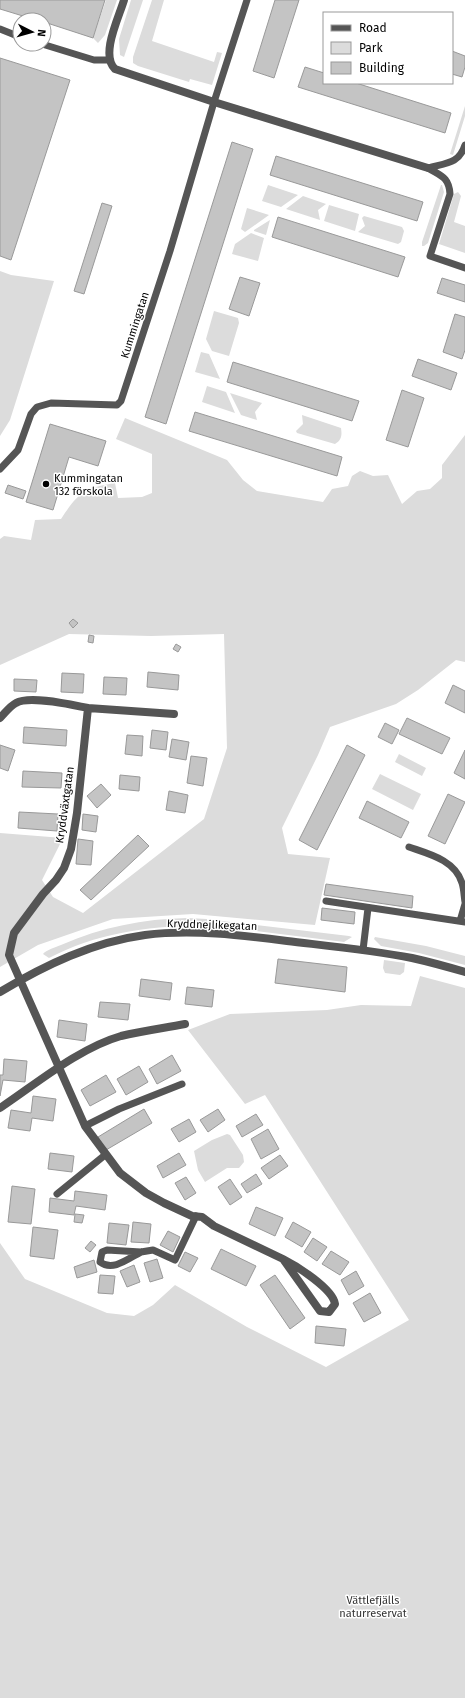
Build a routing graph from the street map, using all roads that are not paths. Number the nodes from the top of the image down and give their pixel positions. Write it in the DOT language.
graph roads {
  1 [pos="124,0"];
  2 [pos="246,0"];
  3 [pos="0,29"];
  4 [pos="12,34"];
  5 [pos="52,47"];
  6 [pos="109,60"];
  7 [pos="214,102"];
  8 [pos="465,145"];
  9 [pos="428,168"];
  10 [pos="465,268"];
  11 [pos="0,469"];
  12 [pos="88,708"];
  13 [pos="174,714"];
  14 [pos="0,718"];
  15 [pos="409,847"];
  16 [pos="326,901"];
  17 [pos="465,903"];
  18 [pos="368,908"];
  19 [pos="463,921"];
  20 [pos="363,950"];
  21 [pos="465,972"];
  22 [pos="20,980"];
  23 [pos="0,992"];
  24 [pos="185,1024"];
  25 [pos="58,1067"];
  26 [pos="182,1084"];
  27 [pos="0,1108"];
  28 [pos="85,1126"];
  29 [pos="105,1155"];
  30 [pos="57,1194"];
  31 [pos="196,1216"];
  32 [pos="141,1252"];
  33 [pos="283,1259"];
  1 -- 6 [label="street"];
  2 -- 7 [label="lane, Kummingatan"];
  3 -- 4 [label="lane"];
  5 -- 6 [label="lane"];
  6 -- 7 [label="street"];
  7 -- 9 [label="street"];
  7 -- 11 [label="lane, Kummingatan"];
  8 -- 9 [label="lane"];
  9 -- 10 [label="lane"];
  12 -- 13 [label="street"];
  12 -- 14 [label="street"];
  12 -- 22 [label="street, Kryddväxtgatan"];
  15 -- 17 [label="lane"];
  16 -- 18 [label="lane"];
  17 -- 19 [label="lane"];
  18 -- 19 [label="lane"];
  18 -- 20 [label="lane"];
  20 -- 21 [label="street, Kryddnejlikegatan"];
  20 -- 22 [label="street, Kryddnejlikegatan"];
  22 -- 23 [label="street, Kryddnejlikegatan"];
  22 -- 25 [label="street, Kryddväxtgatan"];
  24 -- 25 [label="street"];
  25 -- 27 [label="street"];
  25 -- 28 [label="street, Kryddväxtgatan"];
  26 -- 28 [label="lane"];
  28 -- 29 [label="street, Kryddväxtgatan"];
  29 -- 30 [label="lane"];
  29 -- 31 [label="street, Kryddväxtgatan"];
  31 -- 32 [label="lane"];
  31 -- 33 [label="street, Kryddväxtgatan"];
  32 -- 32 [label="lane"];
  33 -- 33 [label="street, Kryddväxtgatan"];
}
